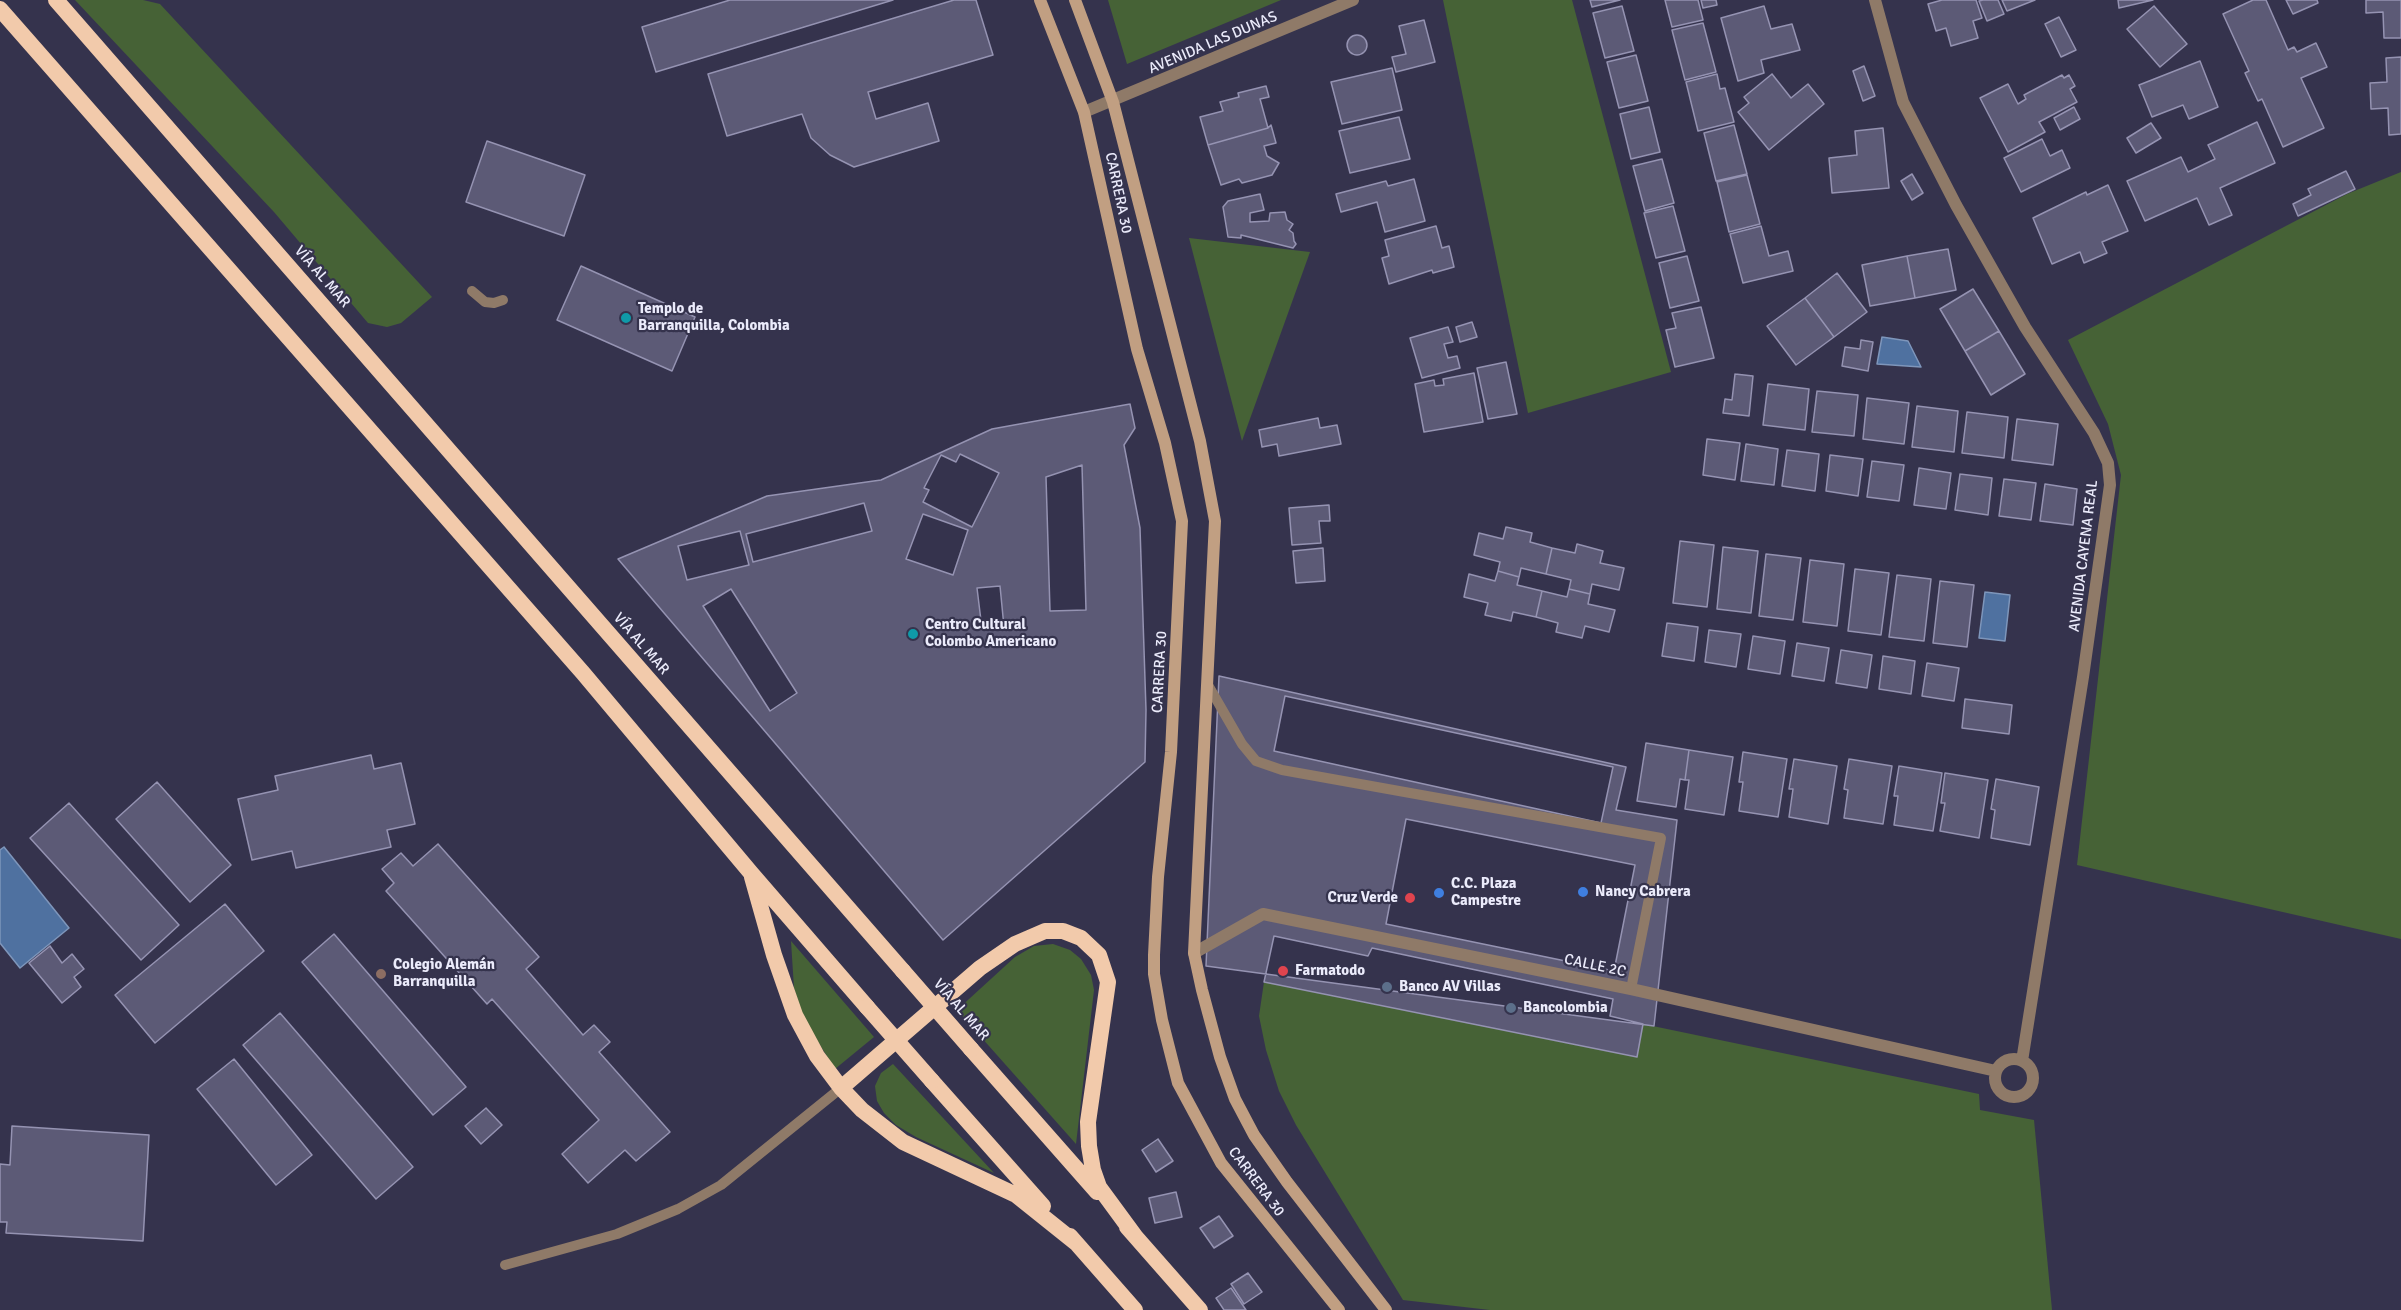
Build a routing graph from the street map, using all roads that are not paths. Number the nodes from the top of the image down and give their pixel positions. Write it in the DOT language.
graph roads {
  1 [pos="56,0"];
  2 [pos="1040,0"];
  3 [pos="1075,0"];
  4 [pos="1353,0"];
  5 [pos="1875,0"];
  6 [pos="0,9"];
  7 [pos="1113,102"];
  8 [pos="1084,112"];
  9 [pos="472,291"];
  10 [pos="503,300"];
  11 [pos="1208,685"];
  12 [pos="751,873"];
  13 [pos="1194,953"];
  14 [pos="1631,989"];
  15 [pos="2022,1061"];
  16 [pos="1996,1071"];
  17 [pos="841,1088"];
  18 [pos="1135,1236"];
  19 [pos="1076,1243"];
  20 [pos="505,1265"];
  21 [pos="1135,1310"];
  22 [pos="1200,1310"];
  23 [pos="1339,1310"];
  24 [pos="1386,1310"];
  1 -- 18 [label="highway, VÍA AL MAR, bridge"];
  2 -- 8 [label="main road, CARRERA 30"];
  3 -- 7 [label="main road, CARRERA 30"];
  4 -- 7 [label="street, AVENIDA LAS DUNAS"];
  5 -- 15 [label="street, AVENIDA CAYENA REAL"];
  6 -- 12 [label="highway"];
  7 -- 8 [label="street, AVENIDA LAS DUNAS"];
  7 -- 11 [label="main road, CARRERA 30"];
  8 -- 23 [label="main road, CARRERA 30"];
  9 -- 10 [label="lane"];
  11 -- 13 [label="main road, CARRERA 30"];
  11 -- 14 [label="lane"];
  12 -- 17 [label="highway"];
  12 -- 19 [label="highway, bridge"];
  13 -- 14 [label="street, CALLE 2C"];
  13 -- 24 [label="main road, CARRERA 30"];
  14 -- 16 [label="street, CALLE 2C"];
  15 -- 16 [label="street"];
  15 -- 16 [label="street"];
  17 -- 18 [label="highway"];
  17 -- 19 [label="highway"];
  17 -- 20 [label="lane"];
  18 -- 22 [label="highway, VÍA AL MAR"];
  19 -- 21 [label="highway"];
}
